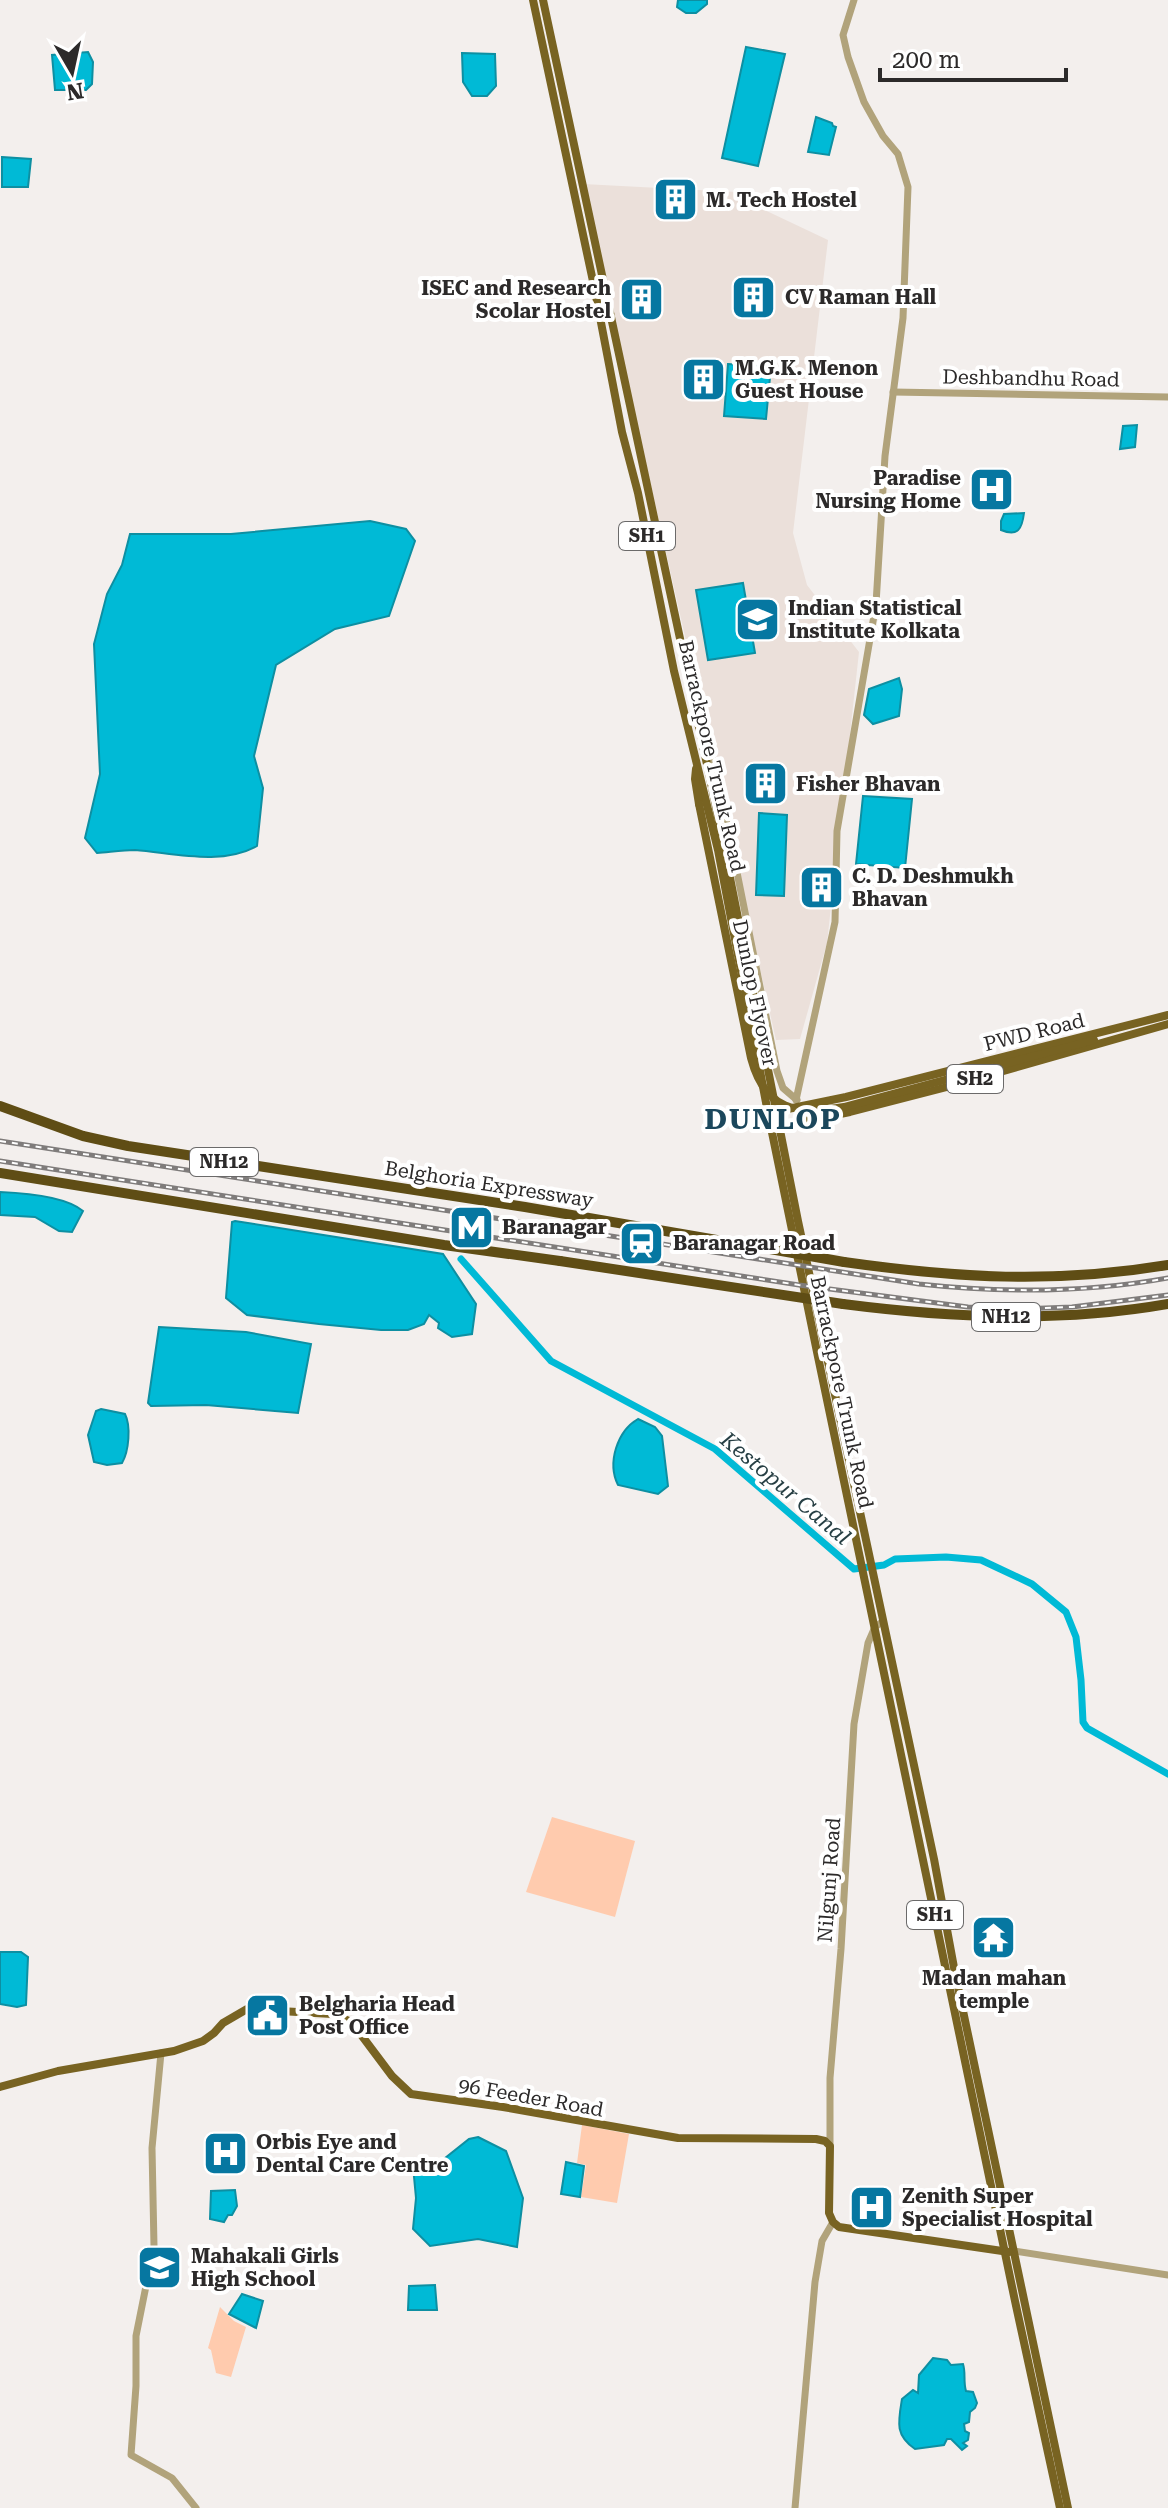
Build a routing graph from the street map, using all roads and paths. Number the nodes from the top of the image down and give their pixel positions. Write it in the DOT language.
graph roads {
  1 [pos="533,0"];
  2 [pos="543,0"];
  3 [pos="854,0"];
  4 [pos="893,392"];
  5 [pos="1168,397"];
  6 [pos="692,693"];
  7 [pos="697,760"];
  8 [pos="1168,1015"];
  9 [pos="1168,1024"];
  10 [pos="1132,1034"];
  11 [pos="796,1100"];
  12 [pos="809,1105"];
  13 [pos="0,1106"];
  14 [pos="773,1112"];
  15 [pos="776,1127"];
  16 [pos="0,1173"];
  17 [pos="1168,1265"];
  18 [pos="1168,1304"];
  19 [pos="879,1624"];
  20 [pos="161,2053"];
  21 [pos="0,2087"];
  22 [pos="830,2146"];
  23 [pos="833,2222"];
  24 [pos="1010,2252"];
  25 [pos="1168,2275"];
  26 [pos="196,2508"];
  27 [pos="795,2508"];
  28 [pos="1060,2508"];
  29 [pos="1068,2508"];
  1 -- 7 [label="main road, Barrackpore Trunk Road / SH1"];
  2 -- 6 [label="main road, Barrackpore Trunk Road / SH1"];
  3 -- 4 [label="street"];
  4 -- 5 [label="street, Deshbandhu Road"];
  4 -- 11 [label="street"];
  6 -- 11 [label="street"];
  6 -- 14 [label="main road, Barrackpore Trunk Road / SH1"];
  7 -- 10 [label="main road, Dunlop Flyover, bridge"];
  7 -- 14 [label="main road, Barrackpore Trunk Road / SH1"];
  8 -- 12 [label="main road, PWD Road / SH2"];
  9 -- 10 [label="main road, PWD Road / SH2"];
  10 -- 15 [label="main road, PWD Road / SH2"];
  11 -- 12 [label="street"];
  12 -- 14 [label="main road, PWD Road / SH2"];
  13 -- 17 [label="highway, Belghoria Expressway / NH12, bridge"];
  14 -- 15 [label="main road, Barrackpore Trunk Road / SH1"];
  15 -- 19 [label="main road, Barrackpore Trunk Road / SH1"];
  16 -- 18 [label="highway, NH12, bridge"];
  19 -- 22 [label="street, Nilgunj Road"];
  19 -- 24 [label="main road, Barrackpore Trunk Road / SH1"];
  20 -- 21 [label="main road, 96 Feeder Road"];
  20 -- 22 [label="main road, 96 Feeder Road"];
  20 -- 26 [label="street"];
  22 -- 23 [label="main road"];
  23 -- 24 [label="main road"];
  23 -- 27 [label="street"];
  24 -- 25 [label="street"];
  24 -- 28 [label="main road, Barrackpore Trunk Road / SH1"];
  24 -- 29 [label="main road, Barrackpore Trunk Road / SH1"];
}
